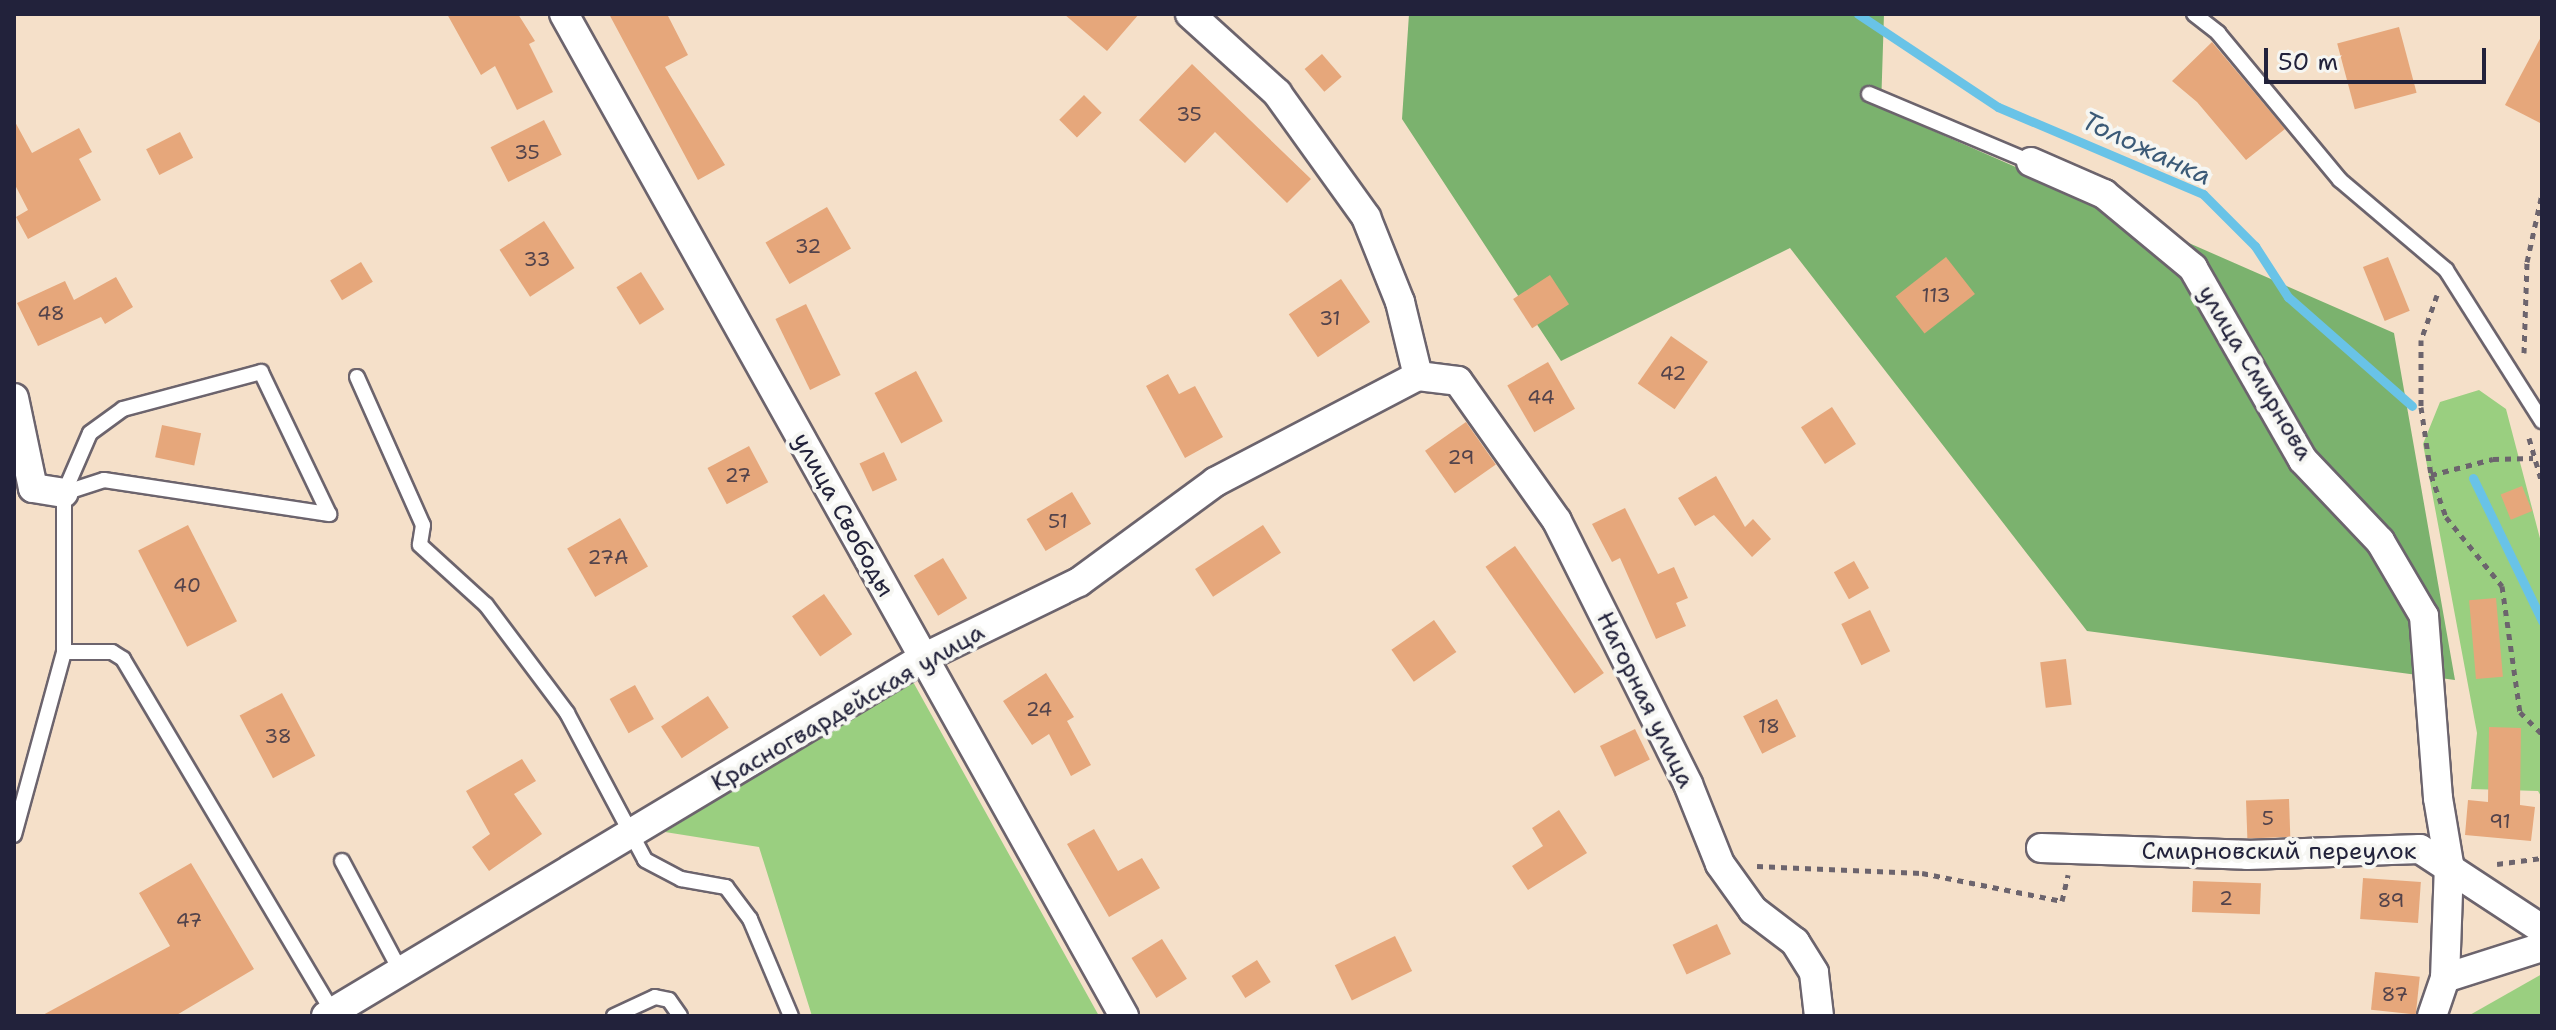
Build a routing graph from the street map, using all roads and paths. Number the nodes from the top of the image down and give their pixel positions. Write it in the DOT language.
graph roads {
  1 [pos="564,14"];
  2 [pos="1190,14"];
  3 [pos="2194,14"];
  4 [pos="1869,94"];
  5 [pos="2031,162"];
  6 [pos="2542,194"];
  7 [pos="2446,270"];
  8 [pos="1418,376"];
  9 [pos="357,377"];
  10 [pos="2522,393"];
  11 [pos="14,398"];
  12 [pos="2542,421"];
  13 [pos="2533,458"];
  14 [pos="2431,475"];
  15 [pos="2542,483"];
  16 [pos="23,486"];
  17 [pos="64,493"];
  18 [pos="64,652"];
  19 [pos="923,658"];
  20 [pos="2542,734"];
  21 [pos="631,834"];
  22 [pos="14,835"];
  23 [pos="2041,848"];
  24 [pos="342,861"];
  25 [pos="2449,864"];
  26 [pos="2542,929"];
  27 [pos="2542,947"];
  28 [pos="401,972"];
  29 [pos="2445,978"];
  30 [pos="329,1014"];
  31 [pos="614,1016"];
  32 [pos="680,1016"];
  33 [pos="791,1016"];
  34 [pos="1124,1016"];
  35 [pos="1819,1016"];
  36 [pos="2432,1016"];
  1 -- 19 [label="street, улица Свободы"];
  2 -- 8 [label="street"];
  3 -- 7 [label="lane"];
  4 -- 5 [label="lane"];
  5 -- 25 [label="street, улица Смирнова"];
  6 -- 10 [label="path"];
  7 -- 10 [label="lane"];
  7 -- 14 [label="path"];
  8 -- 19 [label="street, Красногвардейская улица"];
  8 -- 35 [label="street, Нагорная улица"];
  9 -- 21 [label="lane"];
  10 -- 12 [label="lane"];
  10 -- 13 [label="path"];
  11 -- 16 [label="street"];
  13 -- 14 [label="path"];
  13 -- 15 [label="path"];
  14 -- 20 [label="path"];
  16 -- 17 [label="street"];
  17 -- 17 [label="lane"];
  17 -- 18 [label="lane"];
  18 -- 22 [label="lane"];
  18 -- 30 [label="lane"];
  19 -- 21 [label="street, Красногвардейская улица"];
  19 -- 34 [label="street, улица Свободы"];
  21 -- 28 [label="street, Красногвардейская улица"];
  21 -- 33 [label="lane"];
  23 -- 25 [label="street, Смирновский переулок"];
  24 -- 28 [label="lane"];
  25 -- 26 [label="street, Смирновский переулок"];
  25 -- 29 [label="street, улица Смирнова"];
  27 -- 29 [label="street"];
  28 -- 30 [label="street, Красногвардейская улица"];
  29 -- 36 [label="street, улица Смирнова"];
  31 -- 32 [label="lane"];
}
